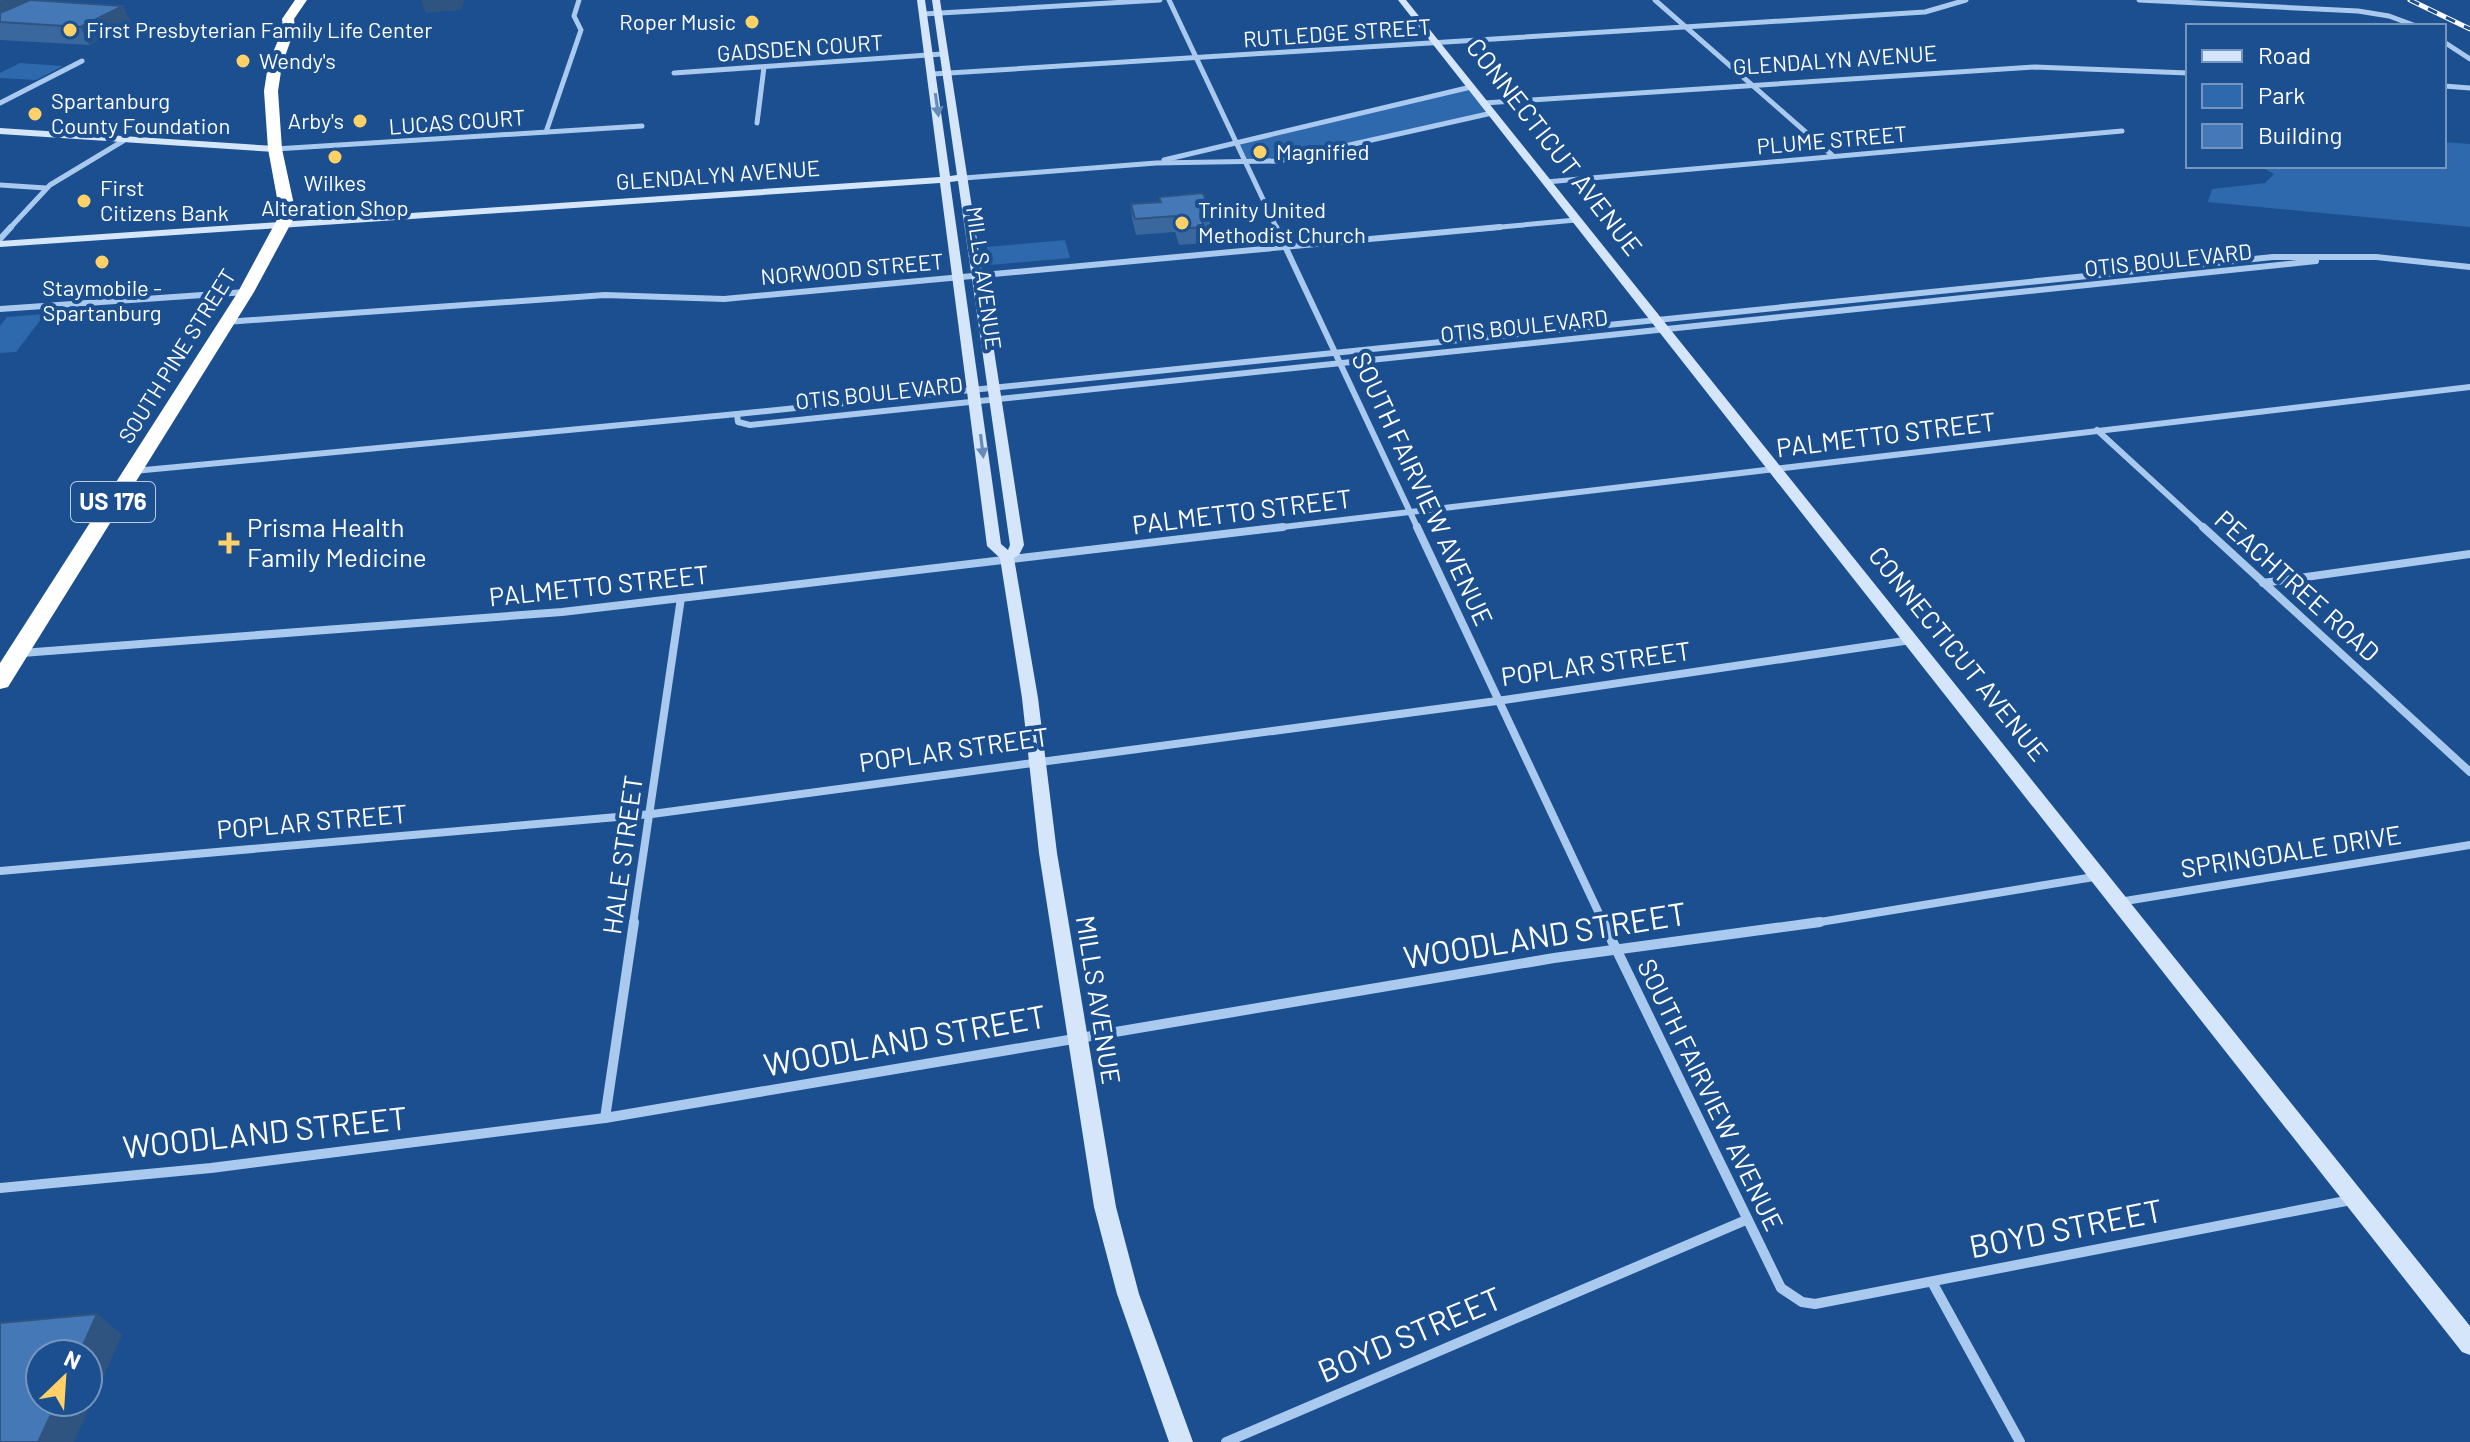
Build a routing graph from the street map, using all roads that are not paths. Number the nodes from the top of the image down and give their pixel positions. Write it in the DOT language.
graph roads {
  1 [pos="301,0"];
  2 [pos="316,0"];
  3 [pos="579,0"];
  4 [pos="921,0"];
  5 [pos="936,0"];
  6 [pos="1160,0"];
  7 [pos="1169,0"];
  8 [pos="1402,0"];
  9 [pos="1655,0"];
  10 [pos="1966,0"];
  11 [pos="2139,0"];
  12 [pos="2264,0"];
  13 [pos="2272,7"];
  14 [pos="937,13"];
  15 [pos="923,14"];
  16 [pos="2409,24"];
  17 [pos="1687,27"];
  18 [pos="289,28"];
  19 [pos="1436,43"];
  20 [pos="2446,43"];
  21 [pos="942,54"];
  22 [pos="927,55"];
  23 [pos="1195,58"];
  24 [pos="2470,59"];
  25 [pos="82,61"];
  26 [pos="764,67"];
  27 [pos="674,73"];
  28 [pos="948,73"];
  29 [pos="2186,73"];
  30 [pos="933,74"];
  31 [pos="1753,85"];
  32 [pos="2446,86"];
  33 [pos="1471,87"];
  34 [pos="2470,88"];
  35 [pos="0,103"];
  36 [pos="1488,108"];
  37 [pos="757,123"];
  38 [pos="642,126"];
  39 [pos="0,131"];
  40 [pos="2122,131"];
  41 [pos="546,132"];
  42 [pos="123,141"];
  43 [pos="1234,143"];
  44 [pos="275,149"];
  45 [pos="1833,156"];
  46 [pos="1156,163"];
  47 [pos="1244,164"];
  48 [pos="964,178"];
  49 [pos="947,180"];
  50 [pos="1546,182"];
  51 [pos="0,185"];
  52 [pos="46,188"];
  53 [pos="1576,220"];
  54 [pos="283,226"];
  55 [pos="0,242"];
  56 [pos="1285,247"];
  57 [pos="2321,258"];
  58 [pos="2470,267"];
  59 [pos="978,275"];
  60 [pos="960,277"];
  61 [pos="246,292"];
  62 [pos="0,309"];
  63 [pos="225,323"];
  64 [pos="1659,324"];
  65 [pos="1334,353"];
  66 [pos="1339,363"];
  67 [pos="2470,387"];
  68 [pos="996,393"];
  69 [pos="976,395"];
  70 [pos="737,414"];
  71 [pos="2097,430"];
  72 [pos="1775,469"];
  73 [pos="133,471"];
  74 [pos="1410,512"];
  75 [pos="2470,554"];
  76 [pos="1007,559"];
  77 [pos="2263,583"];
  78 [pos="681,598"];
  79 [pos="1911,640"];
  80 [pos="17,654"];
  81 [pos="0,681"];
  82 [pos="1497,701"];
  83 [pos="1038,761"];
  84 [pos="2470,772"];
  85 [pos="652,814"];
  86 [pos="2470,845"];
  87 [pos="0,871"];
  88 [pos="2100,876"];
  89 [pos="2119,902"];
  90 [pos="1616,950"];
  91 [pos="1078,1038"];
  92 [pos="605,1118"];
  93 [pos="0,1188"];
  94 [pos="2356,1200"];
  95 [pos="1746,1220"];
  96 [pos="1932,1282"];
  97 [pos="1789,1294"];
  98 [pos="2470,1344"];
  99 [pos="1181,1442"];
  100 [pos="1226,1442"];
  101 [pos="2020,1442"];
  1 -- 18 [label="highway, SOUTH PINE STREET / US 176"];
  2 -- 18 [label="highway, SOUTH PINE STREET / US 176"];
  3 -- 41 [label="street"];
  4 -- 15 [label="street, MILLS AVENUE"];
  5 -- 14 [label="street, MILLS AVENUE"];
  6 -- 14 [label="street"];
  7 -- 23 [label="street, SOUTH FAIRVIEW AVENUE"];
  8 -- 19 [label="street, CONNECTICUT AVENUE"];
  9 -- 17 [label="street"];
  10 -- 17 [label="street, RUTLEDGE STREET"];
  11 -- 13 [label="street"];
  12 -- 13 [label="street"];
  13 -- 16 [label="street"];
  14 -- 15 [label="street"];
  14 -- 21 [label="street, MILLS AVENUE"];
  15 -- 22 [label="street, MILLS AVENUE"];
  17 -- 19 [label="street, RUTLEDGE STREET"];
  17 -- 31 [label="street"];
  18 -- 44 [label="highway, SOUTH PINE STREET / US 176"];
  19 -- 23 [label="street, RUTLEDGE STREET"];
  19 -- 33 [label="street, CONNECTICUT AVENUE"];
  20 -- 24 [label="street"];
  21 -- 22 [label="street, GADSDEN COURT"];
  21 -- 28 [label="street, MILLS AVENUE"];
  22 -- 26 [label="street, GADSDEN COURT"];
  22 -- 30 [label="street, MILLS AVENUE"];
  23 -- 28 [label="street, RUTLEDGE STREET"];
  23 -- 43 [label="street, SOUTH FAIRVIEW AVENUE"];
  25 -- 35 [label="street"];
  26 -- 27 [label="street, GADSDEN COURT"];
  26 -- 37 [label="street"];
  28 -- 30 [label="street, RUTLEDGE STREET"];
  28 -- 48 [label="street, MILLS AVENUE"];
  29 -- 31 [label="street, GLENDALYN AVENUE"];
  30 -- 49 [label="street, MILLS AVENUE, one-way"];
  31 -- 36 [label="street, GLENDALYN AVENUE"];
  31 -- 45 [label="street"];
  32 -- 34 [label="street"];
  33 -- 36 [label="street, CONNECTICUT AVENUE"];
  33 -- 43 [label="street, GLENDALYN AVENUE"];
  36 -- 47 [label="street, GLENDALYN AVENUE"];
  36 -- 50 [label="street, CONNECTICUT AVENUE"];
  38 -- 41 [label="street, LUCAS COURT"];
  39 -- 42 [label="street"];
  40 -- 45 [label="street, PLUME STREET"];
  41 -- 44 [label="street, LUCAS COURT"];
  42 -- 44 [label="street"];
  42 -- 52 [label="street"];
  43 -- 46 [label="street, GLENDALYN AVENUE"];
  43 -- 47 [label="street, SOUTH FAIRVIEW AVENUE"];
  44 -- 54 [label="highway, SOUTH PINE STREET / US 176"];
  45 -- 50 [label="street, PLUME STREET"];
  46 -- 47 [label="street, GLENDALYN AVENUE"];
  46 -- 48 [label="street, GLENDALYN AVENUE"];
  47 -- 56 [label="street, SOUTH FAIRVIEW AVENUE"];
  48 -- 49 [label="street, GLENDALYN AVENUE"];
  48 -- 59 [label="street, MILLS AVENUE"];
  49 -- 54 [label="street, GLENDALYN AVENUE"];
  49 -- 60 [label="street, MILLS AVENUE"];
  50 -- 53 [label="street, CONNECTICUT AVENUE"];
  51 -- 52 [label="street"];
  52 -- 55 [label="street"];
  53 -- 56 [label="street, NORWOOD STREET"];
  53 -- 64 [label="street, CONNECTICUT AVENUE"];
  54 -- 55 [label="street, GLENDALYN AVENUE"];
  54 -- 61 [label="highway, SOUTH PINE STREET / US 176"];
  56 -- 59 [label="street, NORWOOD STREET"];
  56 -- 65 [label="street, SOUTH FAIRVIEW AVENUE"];
  57 -- 58 [label="street, OTIS BOULEVARD"];
  57 -- 64 [label="street, OTIS BOULEVARD"];
  57 -- 64 [label="street, OTIS BOULEVARD"];
  59 -- 60 [label="street, NORWOOD STREET"];
  59 -- 68 [label="street, MILLS AVENUE"];
  60 -- 63 [label="street, NORWOOD STREET"];
  60 -- 69 [label="street, MILLS AVENUE"];
  61 -- 62 [label="street"];
  61 -- 63 [label="highway, SOUTH PINE STREET / US 176"];
  63 -- 73 [label="highway, SOUTH PINE STREET / US 176"];
  64 -- 65 [label="street, OTIS BOULEVARD"];
  64 -- 66 [label="street, OTIS BOULEVARD"];
  64 -- 72 [label="street, CONNECTICUT AVENUE"];
  65 -- 66 [label="street, SOUTH FAIRVIEW AVENUE"];
  65 -- 68 [label="street, OTIS BOULEVARD"];
  66 -- 68 [label="street, OTIS BOULEVARD"];
  66 -- 74 [label="street, SOUTH FAIRVIEW AVENUE"];
  67 -- 71 [label="street, PALMETTO STREET"];
  68 -- 69 [label="street, OTIS BOULEVARD"];
  68 -- 69 [label="street, OTIS BOULEVARD"];
  68 -- 76 [label="street, MILLS AVENUE"];
  69 -- 70 [label="street, OTIS BOULEVARD"];
  69 -- 70 [label="street, OTIS BOULEVARD"];
  69 -- 76 [label="street, MILLS AVENUE, one-way"];
  70 -- 73 [label="street, OTIS BOULEVARD"];
  71 -- 72 [label="street, PALMETTO STREET"];
  71 -- 77 [label="street, PEACHTREE ROAD"];
  72 -- 74 [label="street, PALMETTO STREET"];
  72 -- 79 [label="street, CONNECTICUT AVENUE"];
  73 -- 80 [label="highway, SOUTH PINE STREET / US 176"];
  74 -- 76 [label="street, PALMETTO STREET"];
  74 -- 82 [label="street, SOUTH FAIRVIEW AVENUE"];
  75 -- 77 [label="street"];
  76 -- 78 [label="street, PALMETTO STREET"];
  76 -- 83 [label="street, MILLS AVENUE"];
  77 -- 84 [label="street, PEACHTREE ROAD"];
  78 -- 80 [label="street, PALMETTO STREET"];
  78 -- 85 [label="street, HALE STREET"];
  79 -- 82 [label="street, POPLAR STREET"];
  79 -- 88 [label="street, CONNECTICUT AVENUE"];
  80 -- 81 [label="highway, SOUTH PINE STREET / US 176"];
  82 -- 83 [label="street, POPLAR STREET"];
  82 -- 90 [label="street, SOUTH FAIRVIEW AVENUE"];
  83 -- 85 [label="street, POPLAR STREET"];
  83 -- 91 [label="street, MILLS AVENUE"];
  85 -- 87 [label="street, POPLAR STREET"];
  85 -- 92 [label="street, HALE STREET"];
  86 -- 89 [label="street, SPRINGDALE DRIVE"];
  88 -- 89 [label="street, CONNECTICUT AVENUE"];
  88 -- 90 [label="street, WOODLAND STREET"];
  89 -- 94 [label="street, CONNECTICUT AVENUE"];
  90 -- 91 [label="street, WOODLAND STREET"];
  90 -- 95 [label="street, SOUTH FAIRVIEW AVENUE"];
  91 -- 92 [label="street, WOODLAND STREET"];
  91 -- 99 [label="street, MILLS AVENUE"];
  92 -- 93 [label="street, WOODLAND STREET"];
  94 -- 96 [label="street, BOYD STREET"];
  94 -- 98 [label="street, CONNECTICUT AVENUE"];
  95 -- 97 [label="street, SOUTH FAIRVIEW AVENUE"];
  95 -- 100 [label="street, BOYD STREET"];
  96 -- 97 [label="street, BOYD STREET"];
  96 -- 101 [label="street"];
}
